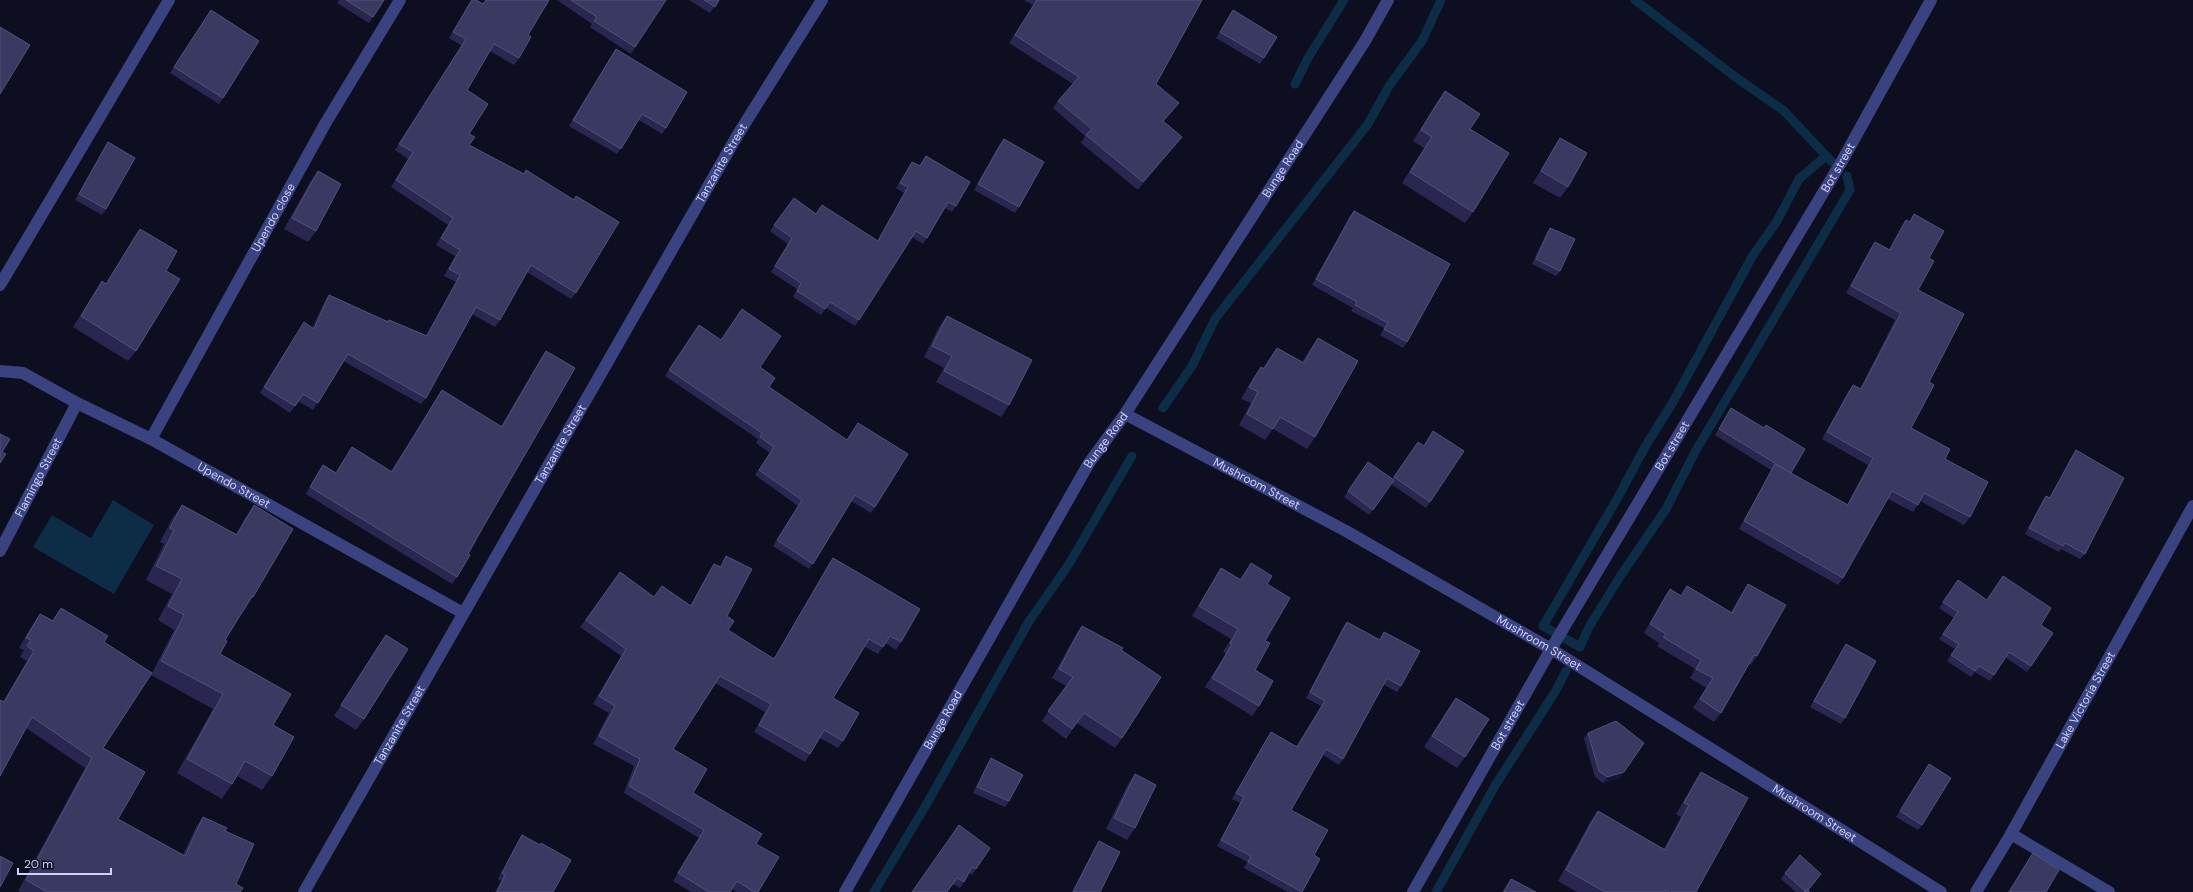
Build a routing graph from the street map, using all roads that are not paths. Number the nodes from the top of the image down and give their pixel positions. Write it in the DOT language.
graph roads {
  1 [pos="169,0"];
  2 [pos="400,0"];
  3 [pos="822,0"];
  4 [pos="1388,0"];
  5 [pos="1931,0"];
  6 [pos="0,284"];
  7 [pos="0,371"];
  8 [pos="77,403"];
  9 [pos="1125,414"];
  10 [pos="151,438"];
  11 [pos="2193,506"];
  12 [pos="0,552"];
  13 [pos="463,613"];
  14 [pos="1552,649"];
  15 [pos="2011,834"];
  16 [pos="304,892"];
  17 [pos="845,892"];
  18 [pos="1413,892"];
  19 [pos="1941,892"];
  20 [pos="1976,892"];
  21 [pos="2109,892"];
  1 -- 6 [label="street"];
  2 -- 10 [label="street, Upendo close"];
  3 -- 13 [label="street, Tanzanite Street"];
  4 -- 9 [label="street, Bunge Road"];
  5 -- 14 [label="street, Bot street"];
  7 -- 8 [label="street, Upendo Street"];
  8 -- 10 [label="street, Upendo Street"];
  8 -- 12 [label="street, Flamingo Street"];
  9 -- 14 [label="street, Mushroom Street"];
  9 -- 17 [label="street, Bunge Road"];
  10 -- 13 [label="street, Upendo Street"];
  11 -- 15 [label="street, Lake Victoria Street"];
  13 -- 16 [label="street, Tanzanite Street"];
  14 -- 18 [label="street, Bot street"];
  14 -- 19 [label="street, Mushroom Street"];
  15 -- 20 [label="street, Lake Victoria Street"];
  15 -- 21 [label="street"];
}
